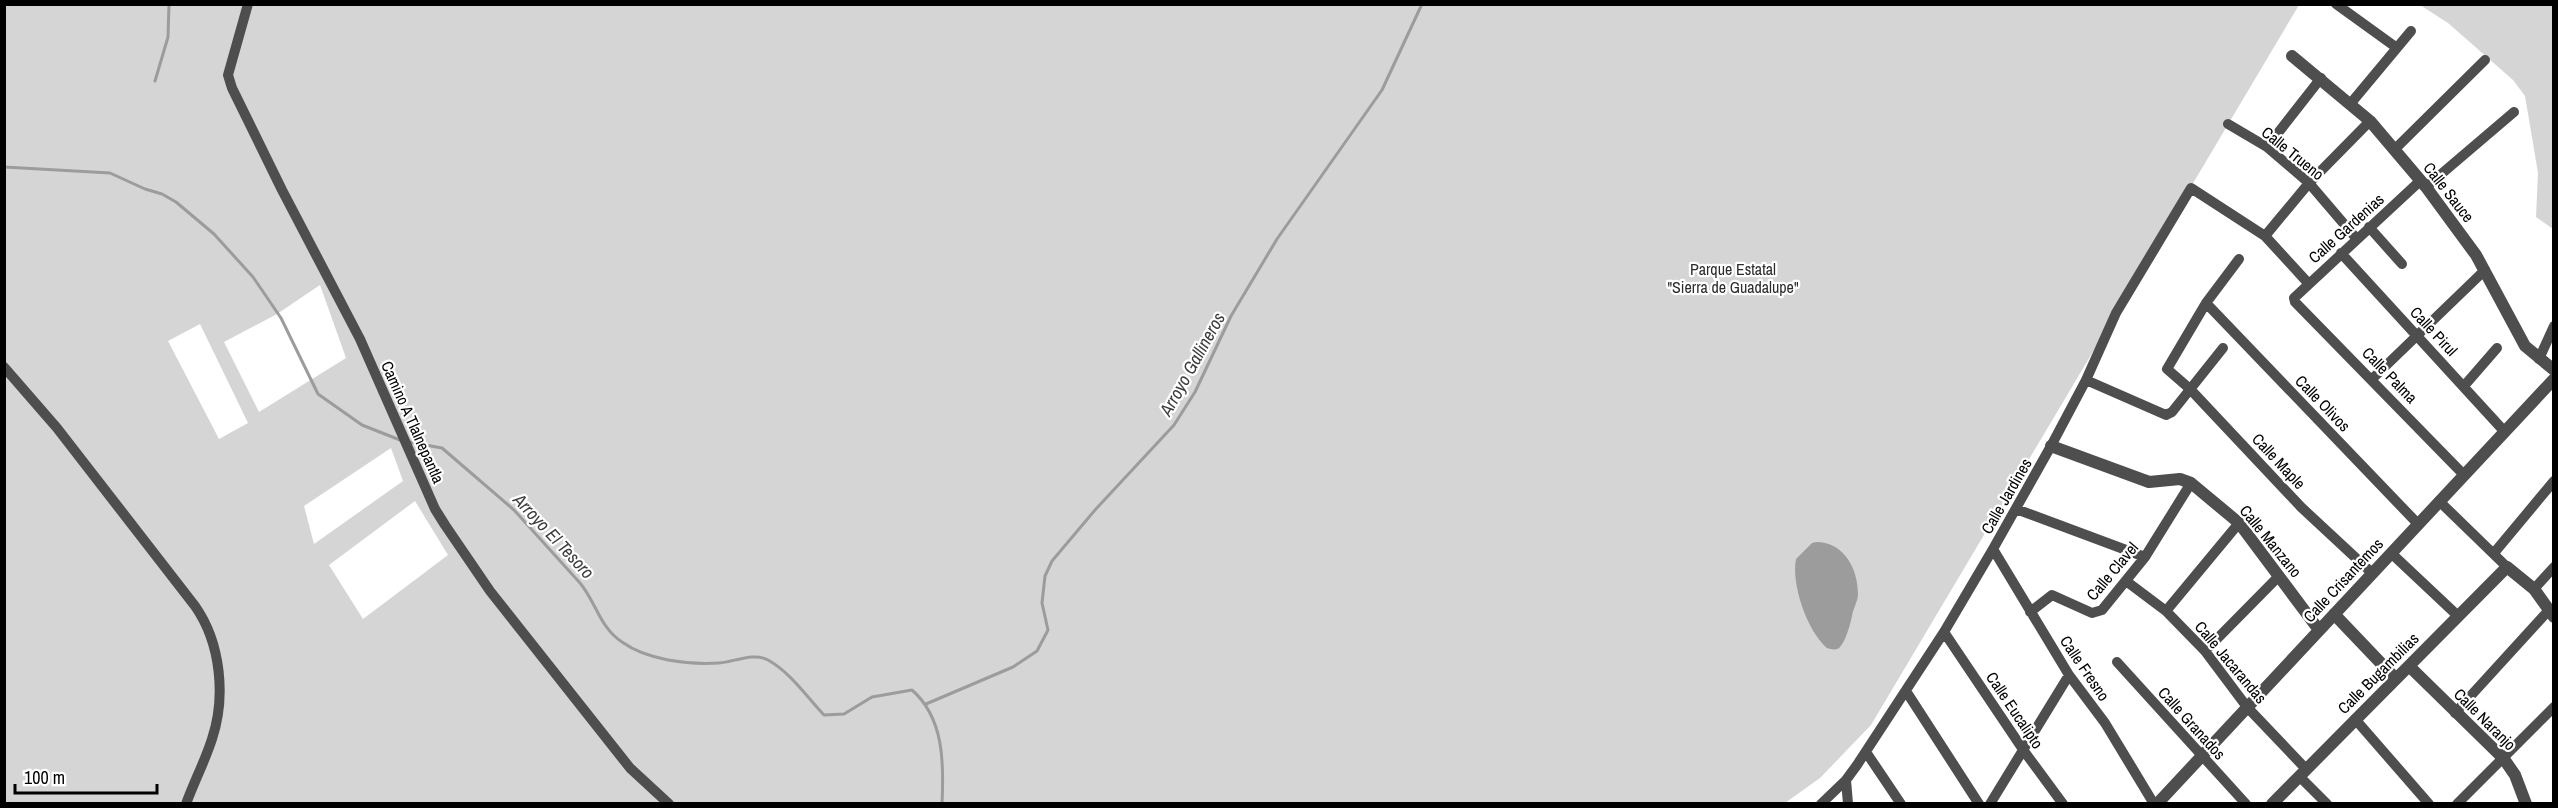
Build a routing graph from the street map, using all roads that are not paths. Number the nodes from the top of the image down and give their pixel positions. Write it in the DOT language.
graph roads {
  1 [pos="248,4"];
  2 [pos="2336,4"];
  3 [pos="2411,31"];
  4 [pos="2397,48"];
  5 [pos="2292,56"];
  6 [pos="2485,60"];
  7 [pos="2321,78"];
  8 [pos="2351,103"];
  9 [pos="2514,112"];
  10 [pos="2370,121"];
  11 [pos="2228,124"];
  12 [pos="2267,147"];
  13 [pos="2394,150"];
  14 [pos="2309,183"];
  15 [pos="2423,184"];
  16 [pos="2369,227"];
  17 [pos="2265,236"];
  18 [pos="2356,238"];
  19 [pos="2341,253"];
  20 [pos="2239,260"];
  21 [pos="2402,264"];
  22 [pos="2485,270"];
  23 [pos="2308,282"];
  24 [pos="2294,298"];
  25 [pos="2206,303"];
  26 [pos="2553,326"];
  27 [pos="2418,335"];
  28 [pos="2223,348"];
  29 [pos="2498,348"];
  30 [pos="2539,359"];
  31 [pos="4,367"];
  32 [pos="2553,370"];
  33 [pos="2372,379"];
  34 [pos="2553,379"];
  35 [pos="2086,380"];
  36 [pos="2464,386"];
  37 [pos="2190,389"];
  38 [pos="2504,431"];
  39 [pos="2051,446"];
  40 [pos="2464,474"];
  41 [pos="2553,481"];
  42 [pos="2191,483"];
  43 [pos="2439,501"];
  44 [pos="2016,509"];
  45 [pos="2239,523"];
  46 [pos="2418,524"];
  47 [pos="1993,549"];
  48 [pos="2391,553"];
  49 [pos="2494,553"];
  50 [pos="2145,557"];
  51 [pos="2507,567"];
  52 [pos="2553,567"];
  53 [pos="2372,573"];
  54 [pos="2279,576"];
  55 [pos="2126,581"];
  56 [pos="2534,589"];
  57 [pos="2166,611"];
  58 [pos="2030,612"];
  59 [pos="2334,614"];
  60 [pos="2551,614"];
  61 [pos="2458,616"];
  62 [pos="2319,630"];
  63 [pos="1944,632"];
  64 [pos="2205,651"];
  65 [pos="2117,662"];
  66 [pos="2409,666"];
  67 [pos="2069,675"];
  68 [pos="2396,679"];
  69 [pos="1905,692"];
  70 [pos="2247,707"];
  71 [pos="2455,713"];
  72 [pos="2551,716"];
  73 [pos="2355,719"];
  74 [pos="1866,752"];
  75 [pos="2024,752"];
  76 [pos="2201,756"];
  77 [pos="2504,759"];
  78 [pos="2302,772"];
  79 [pos="1846,780"];
  80 [pos="186,804"];
  81 [pos="669,804"];
  82 [pos="1821,804"];
  83 [pos="1848,804"];
  84 [pos="1901,804"];
  85 [pos="1979,804"];
  86 [pos="1990,804"];
  87 [pos="2063,804"];
  88 [pos="2156,804"];
  89 [pos="2246,804"];
  90 [pos="2272,804"];
  91 [pos="2327,804"];
  92 [pos="2429,804"];
  93 [pos="2457,804"];
  94 [pos="2526,804"];
  1 -- 81 [label="street, Camino A Tlalnepantla"];
  2 -- 4 [label="street"];
  3 -- 4 [label="street"];
  4 -- 8 [label="street"];
  5 -- 7 [label="street, Calle Sauce"];
  6 -- 13 [label="street"];
  7 -- 8 [label="street, Calle Sauce"];
  7 -- 12 [label="street"];
  8 -- 10 [label="street, Calle Sauce"];
  9 -- 15 [label="street, Calle Gardenias"];
  10 -- 13 [label="street, Calle Sauce"];
  10 -- 14 [label="street"];
  11 -- 12 [label="street, Calle Trueno"];
  12 -- 14 [label="street, Calle Trueno"];
  13 -- 15 [label="street, Calle Sauce"];
  14 -- 17 [label="street"];
  14 -- 18 [label="street, Calle Trueno"];
  15 -- 16 [label="street, Calle Gardenias"];
  15 -- 22 [label="street, Calle Sauce"];
  16 -- 18 [label="street, Calle Gardenias"];
  16 -- 21 [label="street"];
  17 -- 23 [label="street"];
  17 -- 35 [label="street, Calle Jardines"];
  18 -- 19 [label="street, Calle Gardenias"];
  19 -- 23 [label="street, Calle Gardenias"];
  19 -- 27 [label="street, Calle Pirul"];
  20 -- 25 [label="street"];
  22 -- 27 [label="street"];
  22 -- 30 [label="street, Calle Sauce"];
  23 -- 24 [label="street, Calle Gardenias"];
  24 -- 33 [label="street, Calle Palma"];
  25 -- 37 [label="street, Calle Maple"];
  25 -- 46 [label="street, Calle Olivos"];
  26 -- 30 [label="street"];
  27 -- 33 [label="street"];
  27 -- 36 [label="street, Calle Pirul"];
  28 -- 37 [label="street"];
  29 -- 36 [label="street"];
  30 -- 32 [label="street, Calle Sauce"];
  31 -- 80 [label="street"];
  33 -- 40 [label="street, Calle Palma"];
  34 -- 38 [label="street, Calle Crisantemos"];
  35 -- 37 [label="street"];
  35 -- 39 [label="street, Calle Jardines"];
  36 -- 38 [label="street, Calle Pirul"];
  37 -- 53 [label="street, Calle Maple"];
  38 -- 40 [label="street, Calle Crisantemos"];
  39 -- 42 [label="street"];
  39 -- 44 [label="street, Calle Jardines"];
  40 -- 43 [label="street, Calle Crisantemos"];
  41 -- 49 [label="street"];
  42 -- 45 [label="street, Calle Manzano"];
  42 -- 50 [label="street, Calle Clavel"];
  43 -- 46 [label="street, Calle Crisantemos"];
  43 -- 49 [label="street"];
  44 -- 47 [label="street, Calle Jardines"];
  44 -- 50 [label="street"];
  45 -- 54 [label="street, Calle Manzano"];
  45 -- 57 [label="street"];
  46 -- 48 [label="street, Calle Crisantemos"];
  47 -- 58 [label="street, Calle Fresno"];
  47 -- 63 [label="street, Calle Jardines"];
  48 -- 53 [label="street, Calle Crisantemos"];
  48 -- 61 [label="street"];
  49 -- 51 [label="street"];
  50 -- 55 [label="street, Calle Clavel"];
  51 -- 56 [label="street"];
  51 -- 61 [label="street, Calle Bugambilias"];
  52 -- 56 [label="street"];
  53 -- 59 [label="street, Calle Crisantemos"];
  54 -- 62 [label="street, Calle Manzano"];
  54 -- 64 [label="street"];
  55 -- 57 [label="street, Calle Jacarandas"];
  55 -- 58 [label="street, Calle Clavel"];
  56 -- 60 [label="street"];
  57 -- 64 [label="street, Calle Jacarandas"];
  58 -- 67 [label="street, Calle Fresno"];
  59 -- 62 [label="street, Calle Crisantemos"];
  59 -- 68 [label="street"];
  60 -- 71 [label="street"];
  61 -- 66 [label="street, Calle Bugambilias"];
  62 -- 70 [label="street, Calle Crisantemos"];
  63 -- 69 [label="street, Calle Jardines"];
  63 -- 75 [label="street, Calle Eucalipto"];
  64 -- 70 [label="street, Calle Jacarandas"];
  65 -- 76 [label="street, Calle Granados"];
  66 -- 68 [label="street, Calle Bugambilias"];
  66 -- 71 [label="street, Calle Naranjo"];
  67 -- 75 [label="street"];
  67 -- 88 [label="street, Calle Fresno"];
  68 -- 73 [label="street, Calle Bugambilias"];
  69 -- 74 [label="street, Calle Jardines"];
  69 -- 85 [label="street"];
  70 -- 76 [label="street, Calle Crisantemos"];
  70 -- 78 [label="street, Calle Jacarandas"];
  71 -- 77 [label="street, Calle Naranjo"];
  72 -- 77 [label="street"];
  73 -- 78 [label="street, Calle Bugambilias"];
  73 -- 92 [label="street"];
  74 -- 79 [label="street, Calle Jardines"];
  74 -- 84 [label="street"];
  75 -- 86 [label="street"];
  75 -- 87 [label="street, Calle Eucalipto"];
  76 -- 88 [label="street, Calle Crisantemos"];
  76 -- 89 [label="street, Calle Granados"];
  77 -- 93 [label="street"];
  77 -- 94 [label="street, Calle Naranjo"];
  78 -- 90 [label="street, Calle Bugambilias"];
  78 -- 91 [label="street, Calle Jacarandas"];
  79 -- 82 [label="street, Calle Jardines"];
  79 -- 83 [label="street"];
}
